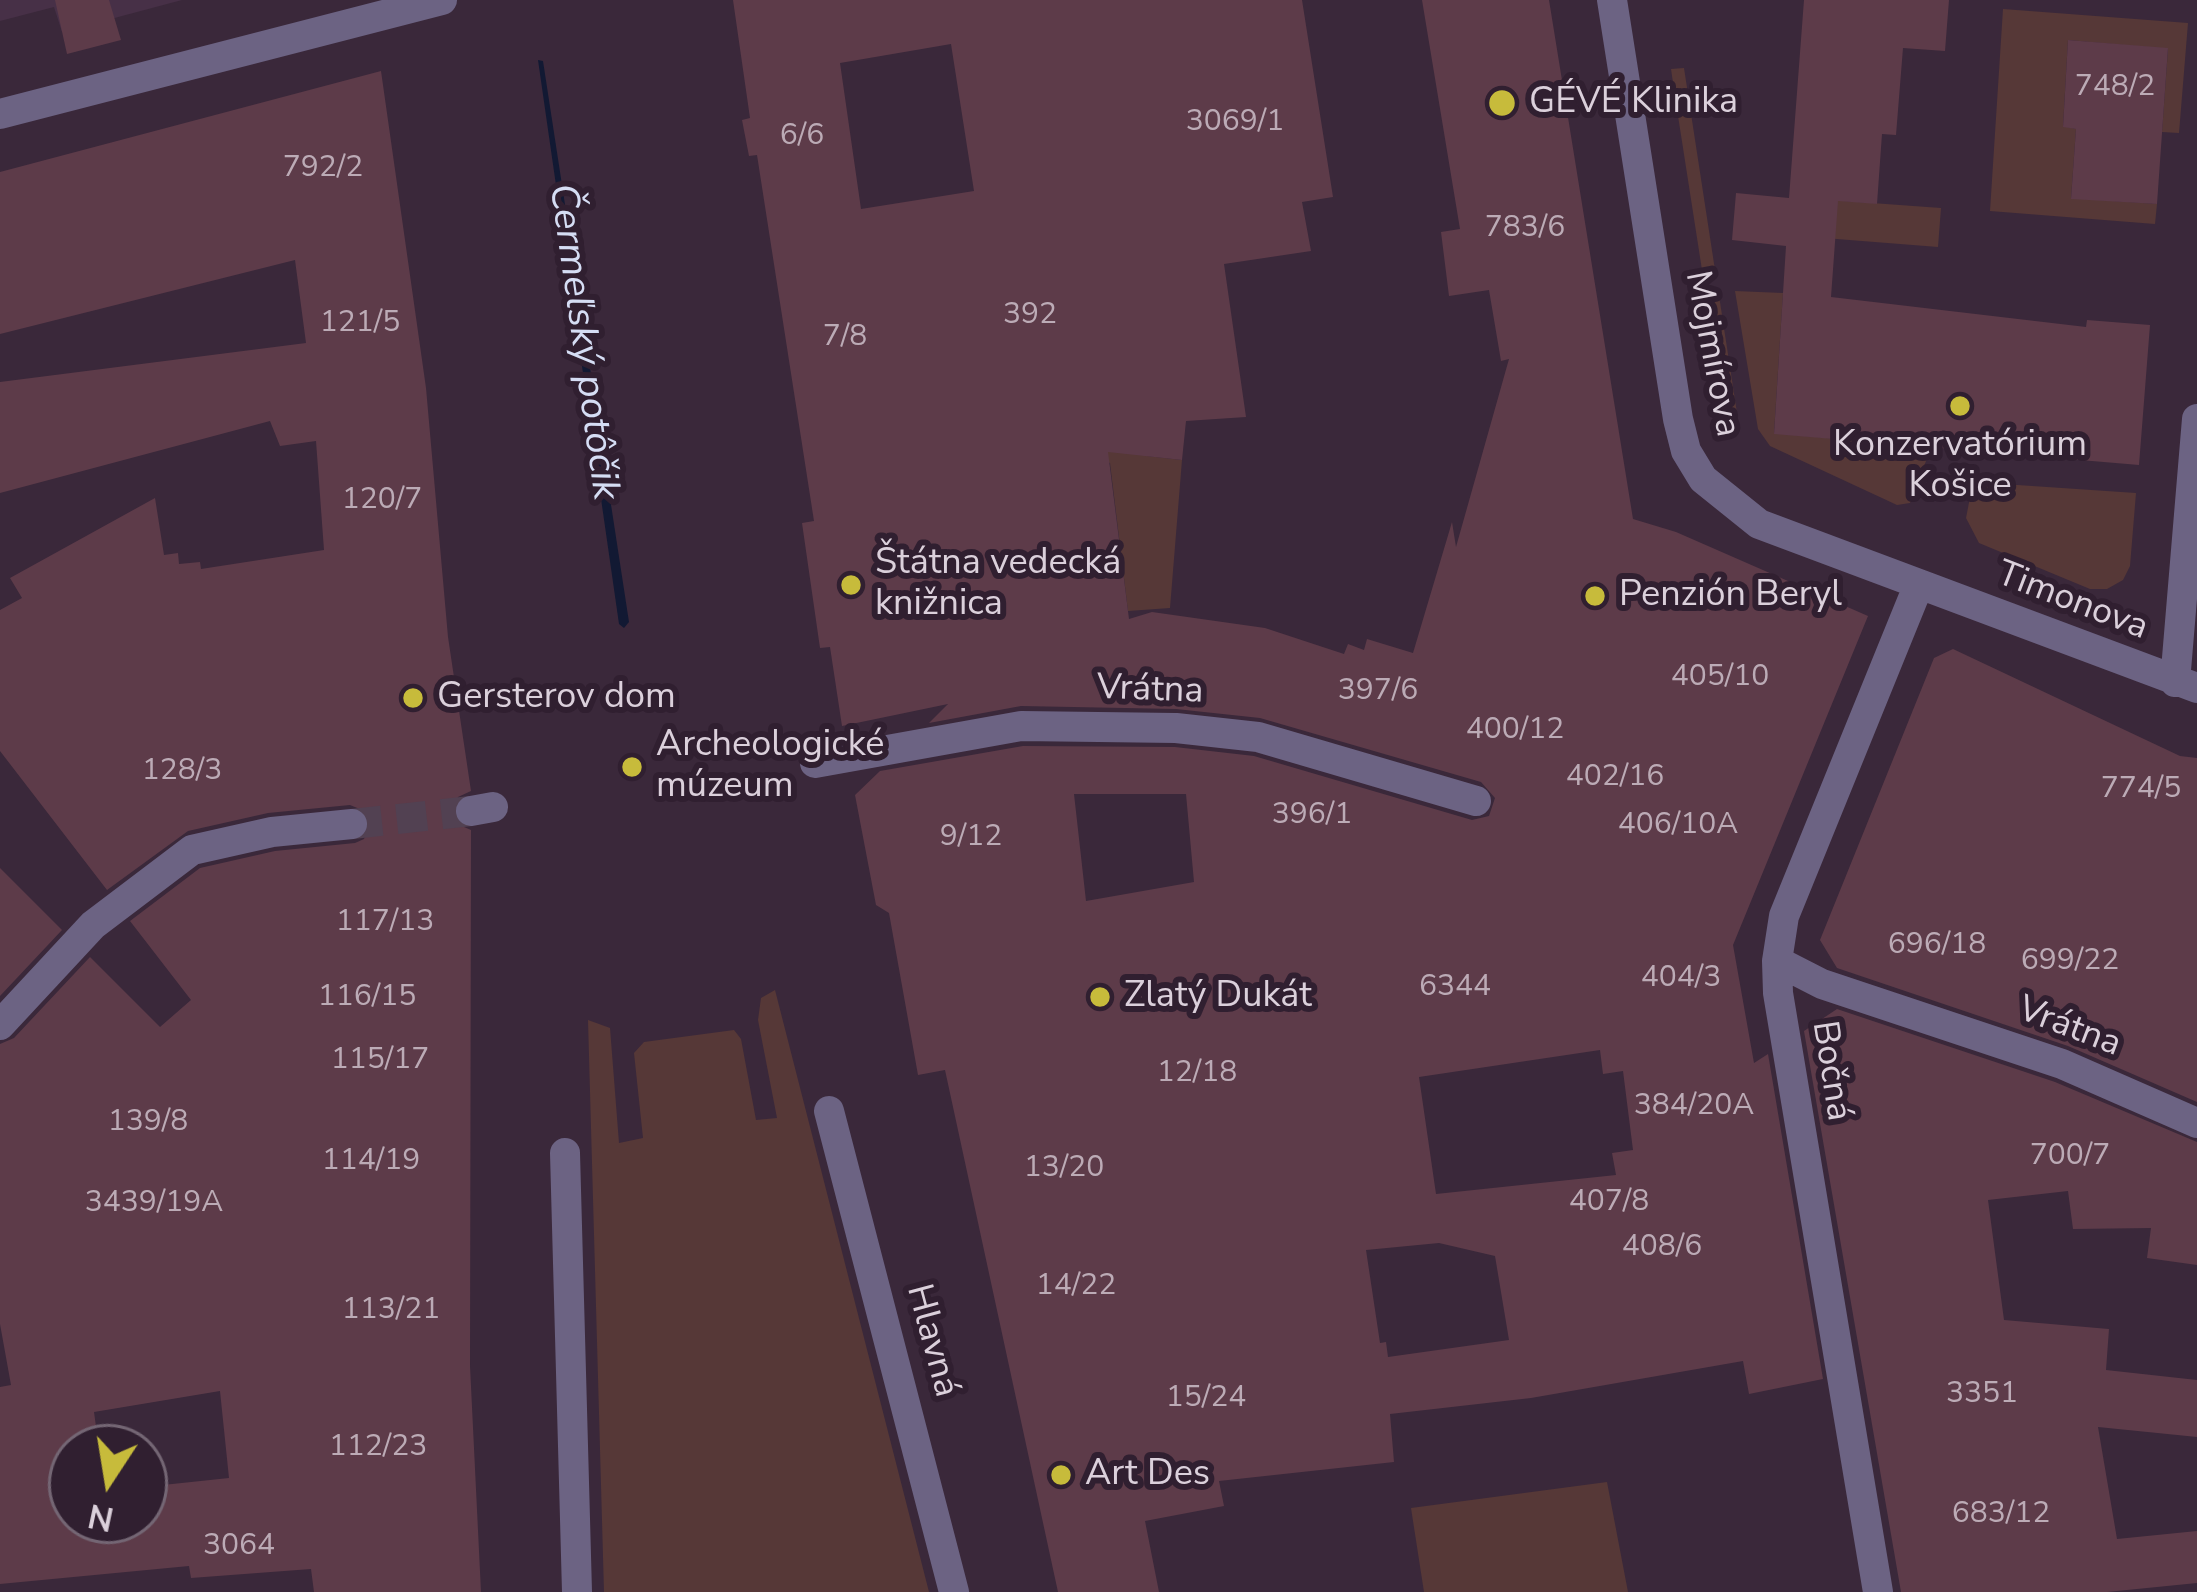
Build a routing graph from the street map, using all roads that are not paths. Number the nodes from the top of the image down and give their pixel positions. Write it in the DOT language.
graph roads {
  1 [pos="442,0"];
  2 [pos="1612,0"];
  3 [pos="0,114"];
  4 [pos="2197,419"];
  5 [pos="1919,584"];
  6 [pos="2186,685"];
  7 [pos="815,763"];
  8 [pos="1476,801"];
  9 [pos="352,824"];
  10 [pos="1777,962"];
  11 [pos="0,1025"];
  12 [pos="829,1111"];
  13 [pos="2197,1123"];
  14 [pos="565,1153"];
  15 [pos="577,1592"];
  16 [pos="954,1592"];
  17 [pos="1878,1592"];
  1 -- 3 [label="street"];
  2 -- 5 [label="street, Mojmírova"];
  4 -- 6 [label="street"];
  5 -- 6 [label="street, Timonova"];
  5 -- 10 [label="street, Bočná"];
  7 -- 8 [label="street, Vrátna"];
  9 -- 11 [label="street"];
  10 -- 13 [label="street, Vrátna"];
  10 -- 17 [label="street, Bočná"];
  12 -- 16 [label="street, Hlavná"];
  14 -- 15 [label="street"];
}
